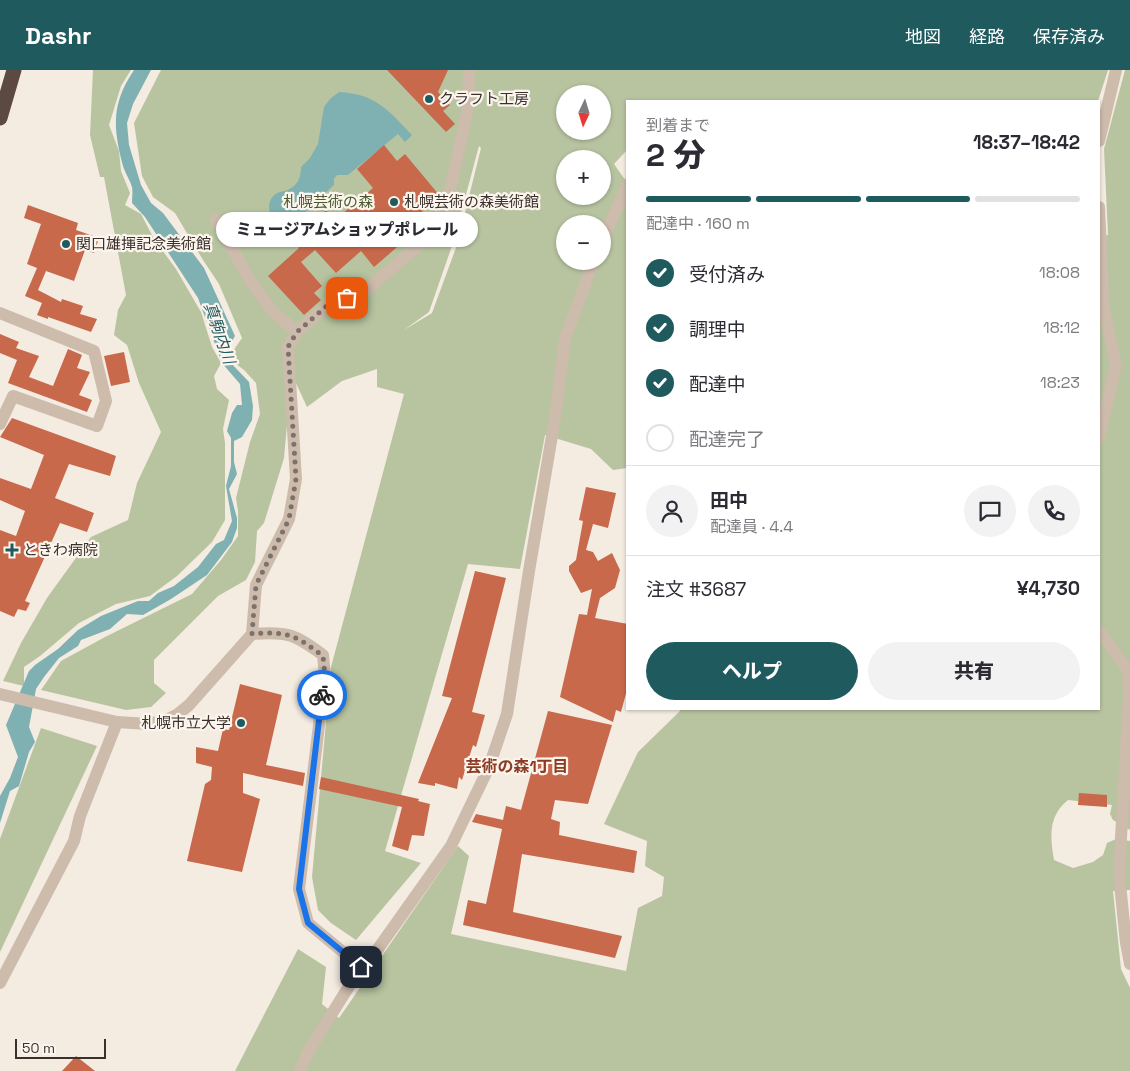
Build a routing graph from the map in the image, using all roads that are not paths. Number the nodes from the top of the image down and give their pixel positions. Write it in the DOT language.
graph roads {
  1 [pos="14,70"];
  2 [pos="469,70"];
  3 [pos="1116,70"];
  4 [pos="0,118"];
  5 [pos="1100,137"];
  6 [pos="626,188"];
  7 [pos="216,220"];
  8 [pos="611,221"];
  9 [pos="1100,243"];
  10 [pos="591,270"];
  11 [pos="0,313"];
  12 [pos="297,332"];
  13 [pos="0,424"];
  14 [pos="1100,433"];
  15 [pos="1100,633"];
  16 [pos="252,634"];
  17 [pos="0,694"];
  18 [pos="117,722"];
  19 [pos="1130,964"];
  20 [pos="361,967"];
  21 [pos="0,983"];
  22 [pos="300,1071"];
  1 -- 4 [label="highway"];
  2 -- 12 [label="street"];
  3 -- 5 [label="street"];
  6 -- 8 [label="street"];
  7 -- 12 [label="street"];
  9 -- 14 [label="street"];
  10 -- 20 [label="street"];
  11 -- 13 [label="street"];
  12 -- 16 [label="street"];
  15 -- 19 [label="street"];
  16 -- 18 [label="street"];
  16 -- 20 [label="street"];
  17 -- 18 [label="street"];
  18 -- 21 [label="street"];
  20 -- 22 [label="street"];
}
